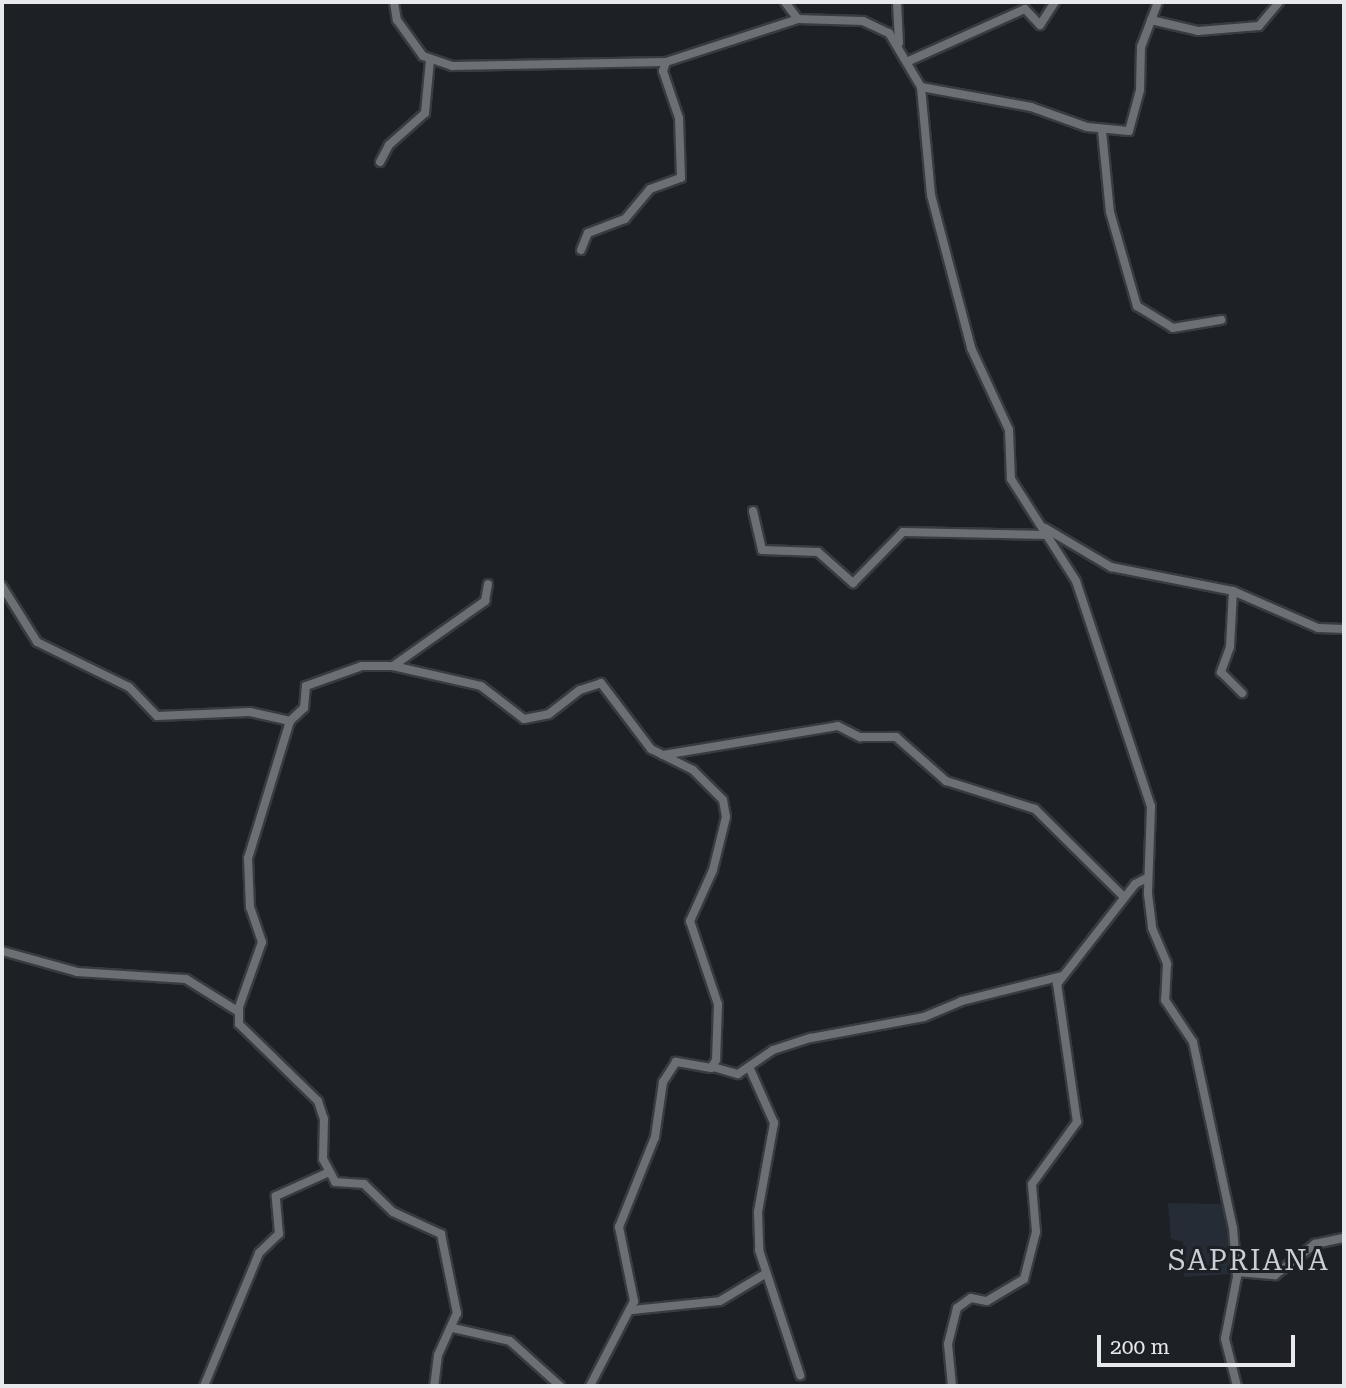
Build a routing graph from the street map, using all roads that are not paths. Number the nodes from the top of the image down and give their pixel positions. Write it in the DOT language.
graph roads {
  1 [pos="394,2"];
  2 [pos="785,2"];
  3 [pos="897,2"];
  4 [pos="1055,2"];
  5 [pos="1158,2"];
  6 [pos="1279,2"];
  7 [pos="798,19"];
  8 [pos="1152,20"];
  9 [pos="899,43"];
  10 [pos="430,60"];
  11 [pos="911,60"];
  12 [pos="666,62"];
  13 [pos="921,87"];
  14 [pos="1102,131"];
  15 [pos="380,162"];
  16 [pos="581,250"];
  17 [pos="1222,320"];
  18 [pos="753,511"];
  19 [pos="1040,525"];
  20 [pos="1047,535"];
  21 [pos="488,584"];
  22 [pos="2,586"];
  23 [pos="1233,591"];
  24 [pos="1344,629"];
  25 [pos="393,666"];
  26 [pos="1242,693"];
  27 [pos="290,721"];
  28 [pos="663,755"];
  29 [pos="1147,878"];
  30 [pos="1124,897"];
  31 [pos="2,951"];
  32 [pos="1062,976"];
  33 [pos="239,1012"];
  34 [pos="713,1067"];
  35 [pos="750,1069"];
  36 [pos="327,1173"];
  37 [pos="1344,1238"];
  38 [pos="1237,1272"];
  39 [pos="765,1274"];
  40 [pos="632,1310"];
  41 [pos="453,1328"];
  42 [pos="800,1375"];
  43 [pos="204,1386"];
  44 [pos="434,1386"];
  45 [pos="559,1386"];
  46 [pos="590,1386"];
  47 [pos="952,1386"];
  48 [pos="1237,1386"];
  1 -- 10 [label="street"];
  2 -- 7 [label="street"];
  3 -- 9 [label="street"];
  4 -- 11 [label="street"];
  5 -- 8 [label="street"];
  6 -- 8 [label="street"];
  7 -- 9 [label="street"];
  7 -- 12 [label="street"];
  8 -- 14 [label="street"];
  9 -- 11 [label="street"];
  10 -- 12 [label="street"];
  10 -- 15 [label="street"];
  11 -- 13 [label="street"];
  12 -- 16 [label="street"];
  13 -- 14 [label="street"];
  13 -- 19 [label="street"];
  14 -- 17 [label="street"];
  18 -- 20 [label="street"];
  19 -- 20 [label="street"];
  19 -- 23 [label="street"];
  20 -- 29 [label="street"];
  21 -- 25 [label="street"];
  22 -- 27 [label="street"];
  23 -- 24 [label="street"];
  23 -- 26 [label="street"];
  25 -- 27 [label="street"];
  25 -- 28 [label="street"];
  27 -- 33 [label="street"];
  28 -- 30 [label="street"];
  28 -- 34 [label="street"];
  29 -- 30 [label="street"];
  29 -- 38 [label="street"];
  30 -- 32 [label="street"];
  31 -- 33 [label="street"];
  32 -- 35 [label="street"];
  32 -- 47 [label="street"];
  33 -- 36 [label="street"];
  34 -- 35 [label="street"];
  34 -- 40 [label="street"];
  35 -- 39 [label="street"];
  36 -- 41 [label="street"];
  36 -- 43 [label="street"];
  37 -- 38 [label="street"];
  38 -- 48 [label="street"];
  39 -- 40 [label="street"];
  39 -- 42 [label="street"];
  40 -- 46 [label="street"];
  41 -- 44 [label="street"];
  41 -- 45 [label="street"];
}
